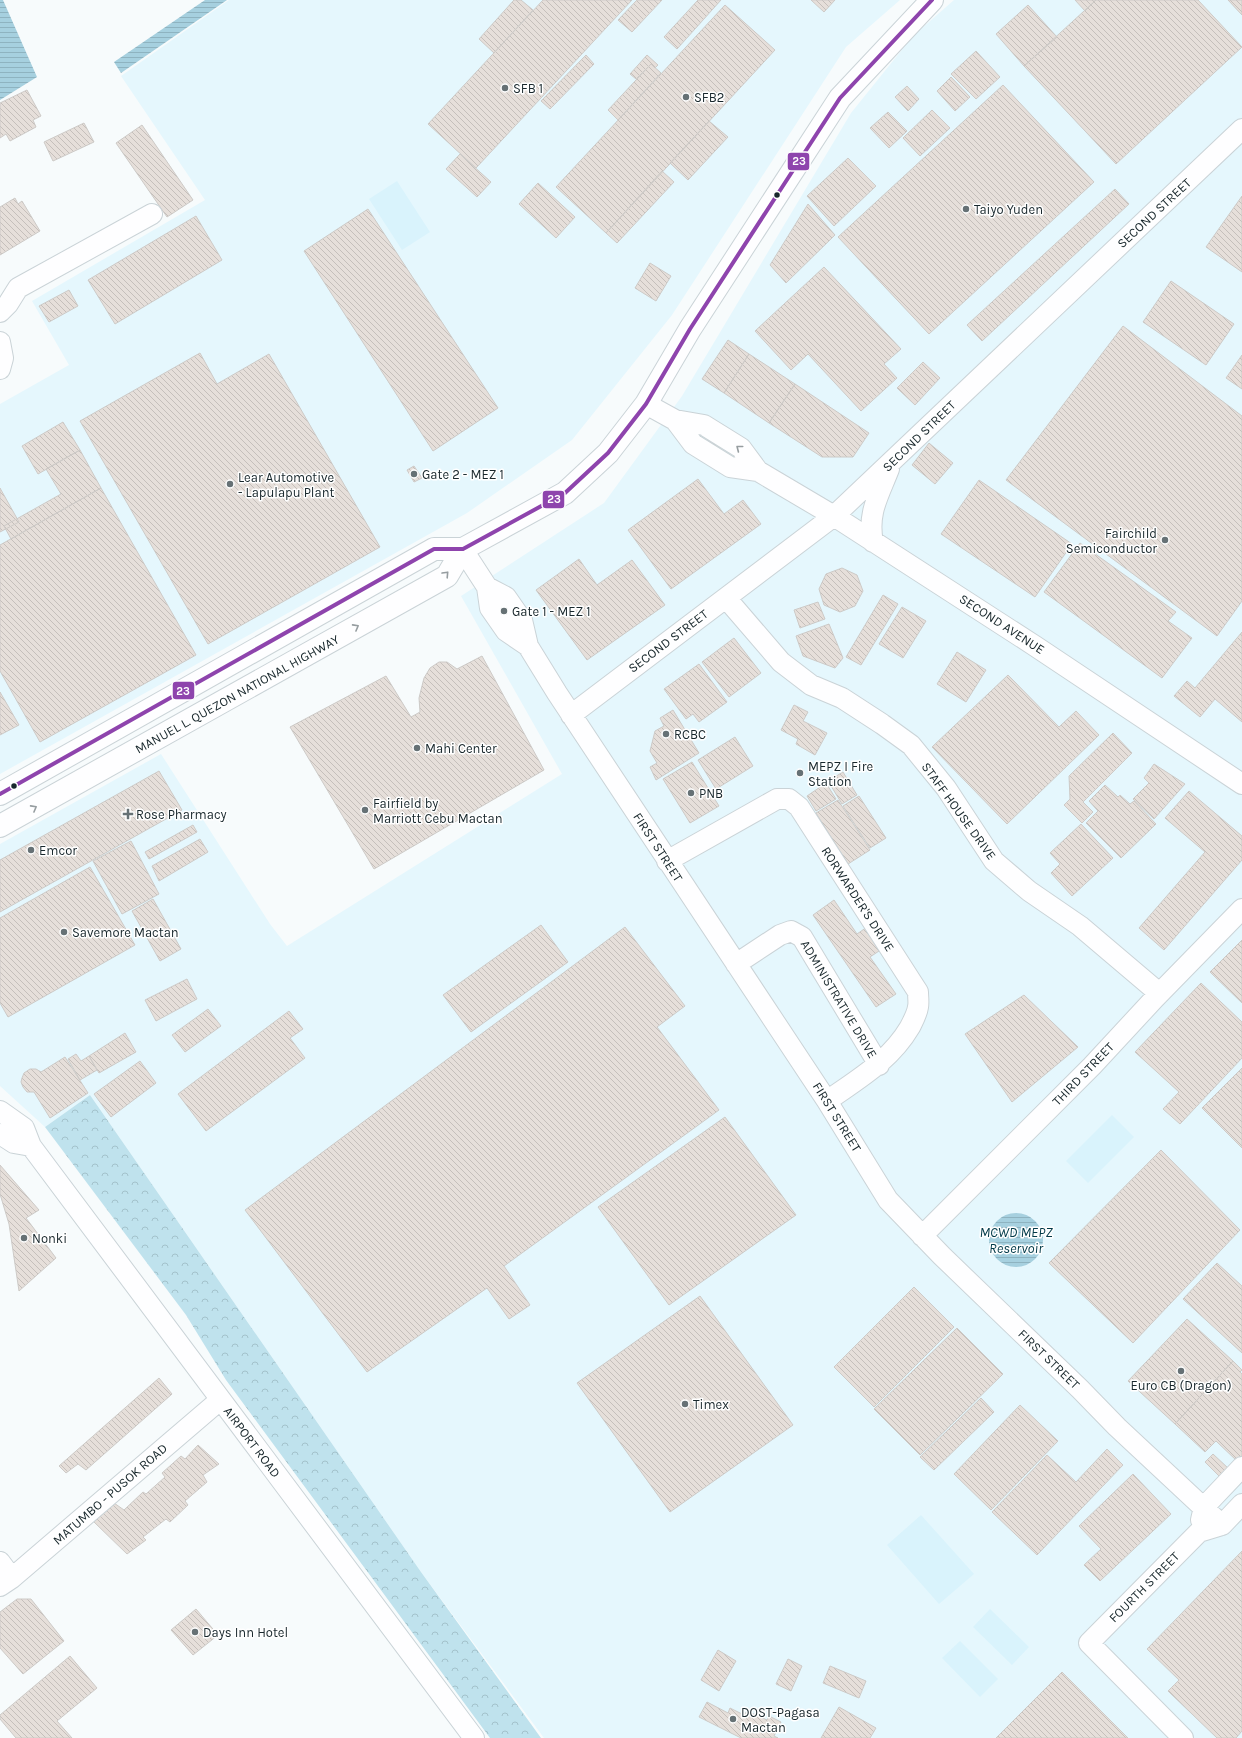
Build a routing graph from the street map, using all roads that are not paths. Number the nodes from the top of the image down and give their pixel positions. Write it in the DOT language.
graph roads {
  1 [pos="932,0"];
  2 [pos="1242,129"];
  3 [pos="152,214"];
  4 [pos="0,312"];
  5 [pos="0,342"];
  6 [pos="0,369"];
  7 [pos="646,404"];
  8 [pos="891,462"];
  9 [pos="834,516"];
  10 [pos="873,542"];
  11 [pos="463,549"];
  12 [pos="726,598"];
  13 [pos="571,715"];
  14 [pos="1242,784"];
  15 [pos="0,794"];
  16 [pos="0,826"];
  17 [pos="667,861"];
  18 [pos="1242,909"];
  19 [pos="736,964"];
  20 [pos="1159,993"];
  21 [pos="879,1065"];
  22 [pos="827,1101"];
  23 [pos="1,1107"];
  24 [pos="0,1134"];
  25 [pos="31,1146"];
  26 [pos="922,1236"];
  27 [pos="220,1400"];
  28 [pos="1235,1474"];
  29 [pos="1242,1495"];
  30 [pos="1242,1504"];
  31 [pos="1204,1507"];
  32 [pos="1222,1525"];
  33 [pos="1199,1532"];
  34 [pos="0,1562"];
  35 [pos="6,1582"];
  36 [pos="474,1738"];
  37 [pos="1183,1738"];
  1 -- 7 [label="main road, MANUEL L. QUEZON NATIONAL HIGHWAY"];
  2 -- 8 [label="street, SECOND STREET"];
  3 -- 4 [label="street"];
  5 -- 6 [label="street"];
  7 -- 9 [label="street, SECOND AVENUE"];
  7 -- 11 [label="main road, MANUEL L. QUEZON NATIONAL HIGHWAY"];
  8 -- 9 [label="street, SECOND STREET"];
  8 -- 10 [label="street"];
  9 -- 10 [label="street, SECOND AVENUE"];
  9 -- 12 [label="street, SECOND STREET"];
  10 -- 14 [label="street, SECOND AVENUE"];
  11 -- 13 [label="street, FIRST STREET"];
  11 -- 15 [label="main road, MANUEL L. QUEZON NATIONAL HIGHWAY"];
  16 -- 11 [label="main road, MANUEL L. QUEZON NATIONAL HIGHWAY, one-way"];
  12 -- 13 [label="street, SECOND STREET"];
  12 -- 20 [label="street, STAFF HOUSE DRIVE"];
  13 -- 17 [label="street, FIRST STREET"];
  17 -- 19 [label="street, FIRST STREET"];
  17 -- 21 [label="street, RORWARDER'S DRIVE"];
  18 -- 20 [label="street, THIRD STREET"];
  19 -- 21 [label="street, ADMINISTRATIVE DRIVE"];
  19 -- 22 [label="street, FIRST STREET"];
  20 -- 26 [label="street, THIRD STREET"];
  21 -- 22 [label="street, RORWARDER'S DRIVE"];
  22 -- 26 [label="street, FIRST STREET"];
  23 -- 25 [label="street, AIRPORT ROAD"];
  24 -- 25 [label="street"];
  25 -- 27 [label="street, AIRPORT ROAD"];
  26 -- 31 [label="street, FIRST STREET"];
  27 -- 35 [label="street, MATUMBO - PUSOK ROAD"];
  27 -- 36 [label="street, AIRPORT ROAD"];
  28 -- 29 [label="street"];
  28 -- 31 [label="street"];
  30 -- 32 [label="street, FOURTH STREET"];
  31 -- 32 [label="street, FIRST STREET"];
  31 -- 33 [label="street"];
  32 -- 33 [label="street, FOURTH STREET"];
  33 -- 37 [label="street, FOURTH STREET"];
  34 -- 35 [label="street"];
}
